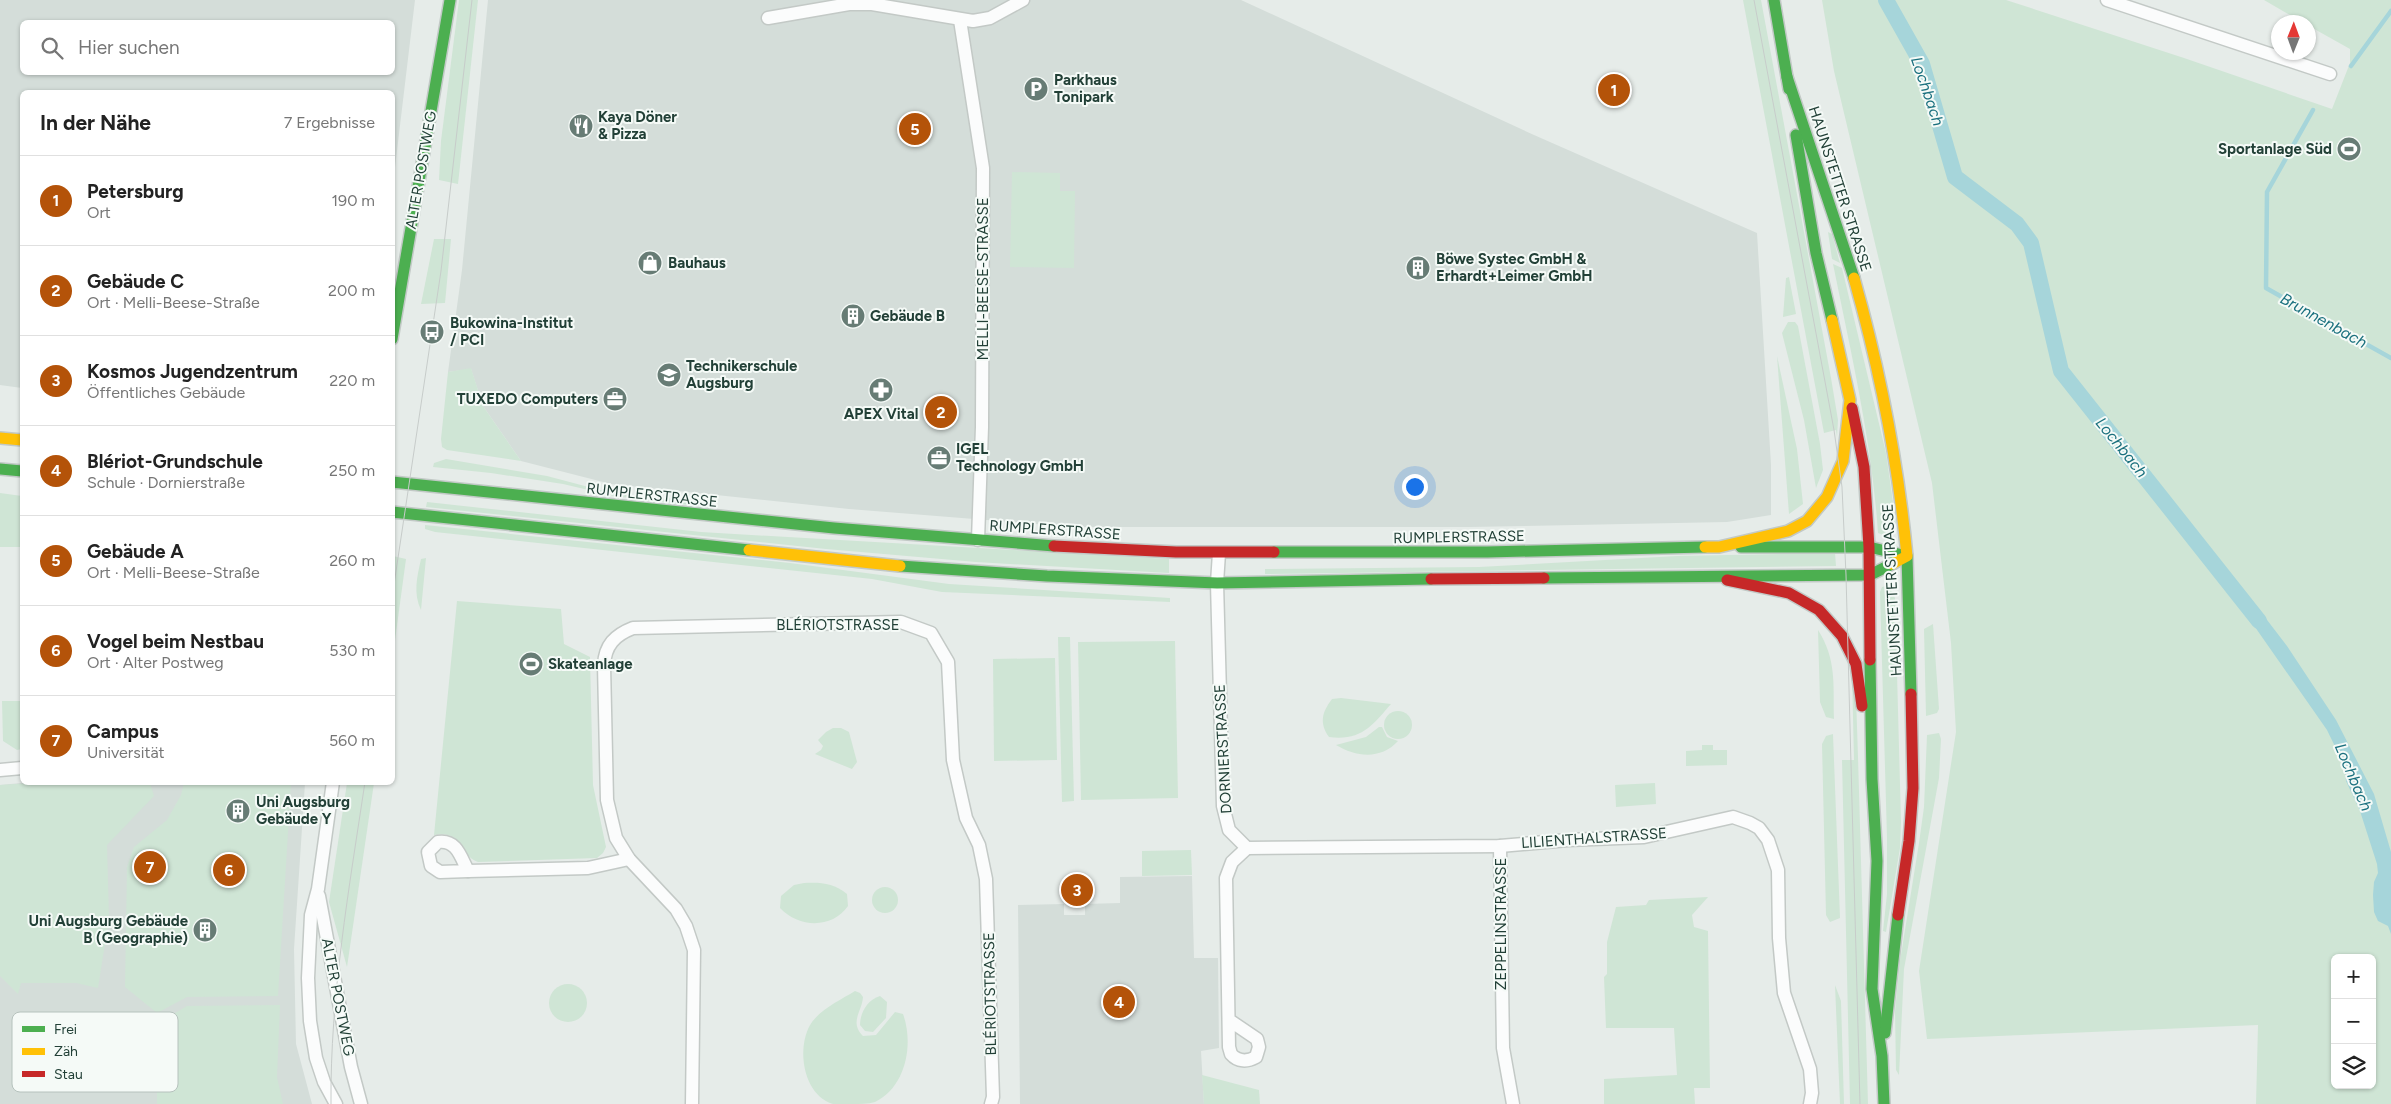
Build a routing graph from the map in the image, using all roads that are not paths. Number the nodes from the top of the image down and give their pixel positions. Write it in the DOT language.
graph roads {
  1 [pos="450,0"];
  2 [pos="1023,0"];
  3 [pos="1774,0"];
  4 [pos="2108,0"];
  5 [pos="768,18"];
  6 [pos="960,20"];
  7 [pos="2330,74"];
  8 [pos="1787,76"];
  9 [pos="395,322"];
  10 [pos="1850,400"];
  11 [pos="0,438"];
  12 [pos="20,440"];
  13 [pos="0,469"];
  14 [pos="20,471"];
  15 [pos="395,482"];
  16 [pos="395,512"];
  17 [pos="978,540"];
  18 [pos="1719,547"];
  19 [pos="1869,547"];
  20 [pos="1219,553"];
  21 [pos="1908,556"];
  22 [pos="1701,574"];
  23 [pos="1870,575"];
  24 [pos="1217,583"];
  25 [pos="20,768"];
  26 [pos="0,770"];
  27 [pos="1872,778"];
  28 [pos="334,785"];
  29 [pos="1500,846"];
  30 [pos="1247,848"];
  31 [pos="629,859"];
  32 [pos="468,871"];
  33 [pos="318,889"];
  34 [pos="1229,1020"];
  35 [pos="1882,1056"];
  36 [pos="336,1104"];
  37 [pos="361,1104"];
  38 [pos="692,1104"];
  39 [pos="990,1104"];
  40 [pos="1513,1104"];
  41 [pos="1810,1104"];
  42 [pos="1884,1104"];
  1 -- 9 [label="main road, ALTER POSTWEG"];
  2 -- 6 [label="street"];
  3 -- 8 [label="main road, HAUNSTETTER STRASSE"];
  4 -- 7 [label="street"];
  5 -- 6 [label="street"];
  6 -- 17 [label="street, MELLI-BEESE-STRASSE"];
  8 -- 10 [label="main road, HAUNSTETTER STRASSE"];
  8 -- 21 [label="main road, HAUNSTETTER STRASSE"];
  10 -- 18 [label="main road, RUMPLERSTRASSE"];
  10 -- 19 [label="main road, HAUNSTETTER STRASSE"];
  11 -- 12 [label="main road"];
  13 -- 14 [label="main road"];
  15 -- 17 [label="main road, RUMPLERSTRASSE"];
  16 -- 24 [label="main road"];
  17 -- 20 [label="main road, RUMPLERSTRASSE"];
  18 -- 19 [label="main road, RUMPLERSTRASSE"];
  18 -- 20 [label="main road, RUMPLERSTRASSE"];
  19 -- 21 [label="main road, RUMPLERSTRASSE"];
  19 -- 23 [label="main road, HAUNSTETTER STRASSE"];
  20 -- 24 [label="street, DORNIERSTRASSE"];
  21 -- 23 [label="main road"];
  21 -- 35 [label="main road, HAUNSTETTER STRASSE"];
  22 -- 23 [label="main road"];
  22 -- 24 [label="main road"];
  22 -- 27 [label="main road"];
  23 -- 27 [label="main road, HAUNSTETTER STRASSE"];
  24 -- 30 [label="street, DORNIERSTRASSE"];
  25 -- 26 [label="street"];
  27 -- 35 [label="main road, HAUNSTETTER STRASSE"];
  28 -- 33 [label="street, ALTER POSTWEG"];
  29 -- 30 [label="street, ZEPPELINSTRASSE"];
  29 -- 40 [label="street, ZEPPELINSTRASSE"];
  29 -- 41 [label="street, LILIENTHALSTRASSE"];
  30 -- 34 [label="street"];
  31 -- 32 [label="street"];
  31 -- 38 [label="street, BLÉRIOTSTRASSE"];
  31 -- 39 [label="street, BLÉRIOTSTRASSE"];
  33 -- 36 [label="street, ALTER POSTWEG"];
  33 -- 37 [label="street, ALTER POSTWEG"];
  35 -- 42 [label="main road, HAUNSTETTER STRASSE"];
}
